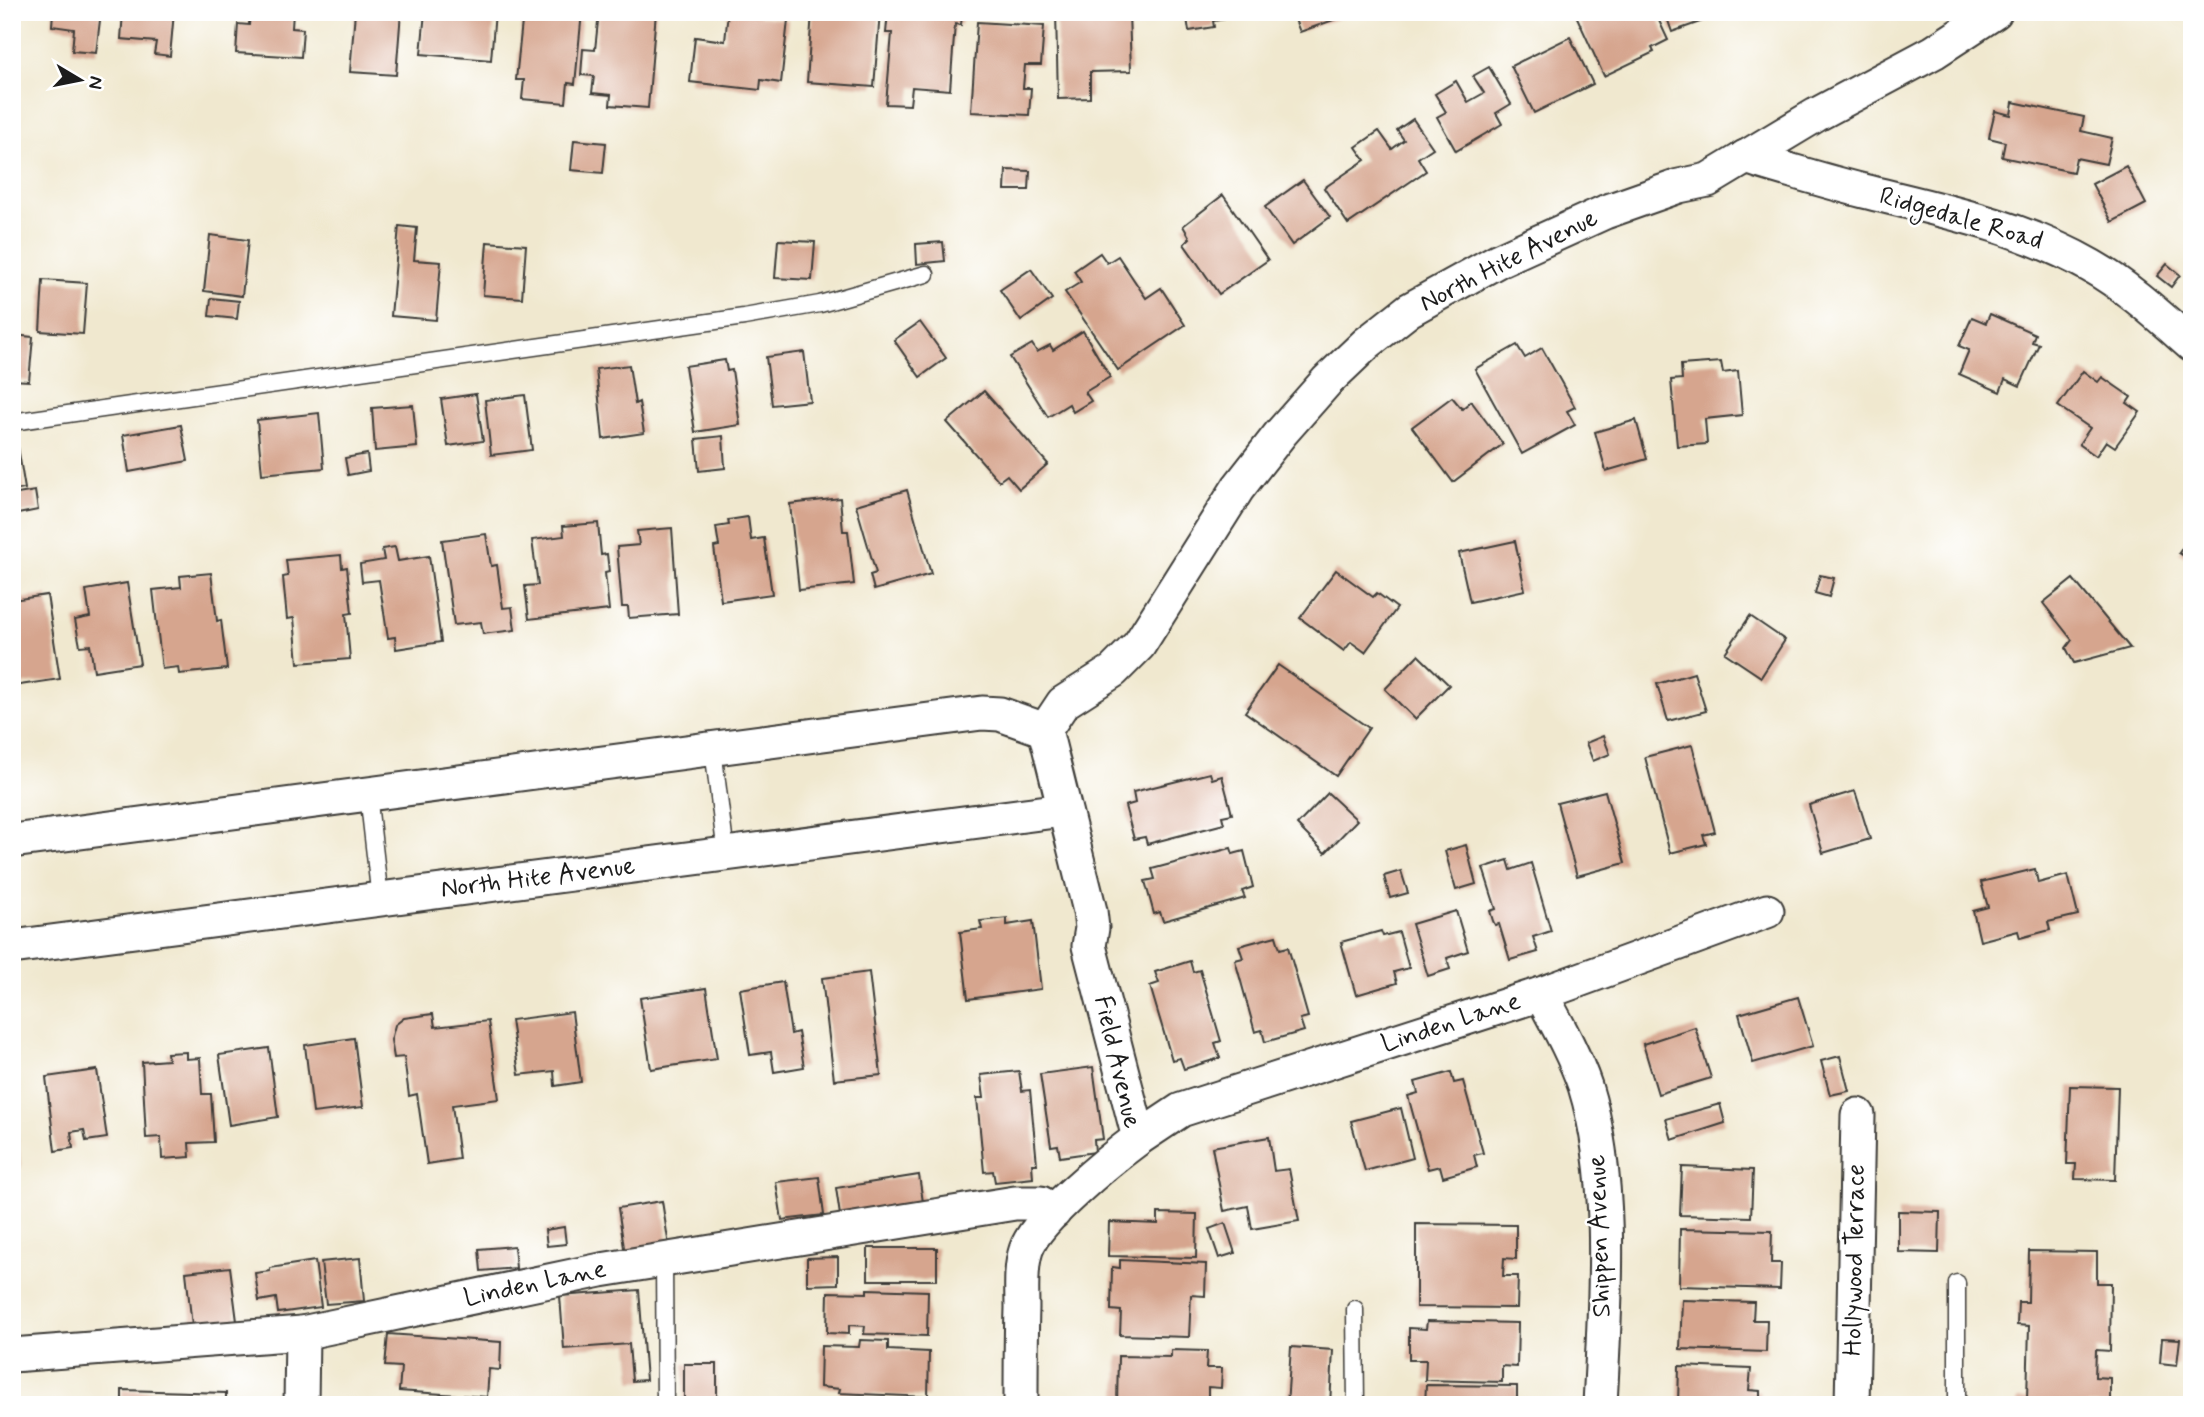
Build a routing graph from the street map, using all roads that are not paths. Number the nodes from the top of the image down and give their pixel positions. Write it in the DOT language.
graph roads {
  1 [pos="1995,12"];
  2 [pos="1745,157"];
  3 [pos="926,274"];
  4 [pos="2192,345"];
  5 [pos="12,422"];
  6 [pos="1045,730"];
  7 [pos="713,749"];
  8 [pos="368,794"];
  9 [pos="1063,810"];
  10 [pos="12,841"];
  11 [pos="726,853"];
  12 [pos="380,899"];
  13 [pos="1767,911"];
  14 [pos="12,947"];
  15 [pos="1541,994"];
  16 [pos="1858,1115"];
  17 [pos="1139,1138"];
  18 [pos="1054,1212"];
  19 [pos="664,1260"];
  20 [pos="1957,1283"];
  21 [pos="1355,1309"];
  22 [pos="302,1333"];
  23 [pos="12,1355"];
  24 [pos="301,1405"];
  25 [pos="664,1405"];
  26 [pos="1021,1405"];
  27 [pos="1356,1405"];
  28 [pos="1600,1405"];
  29 [pos="1852,1405"];
  30 [pos="1957,1405"];
  1 -- 2 [label="street, North Hite Avenue"];
  2 -- 4 [label="street, Ridgedale Road"];
  2 -- 6 [label="street, North Hite Avenue"];
  3 -- 5 [label="lane"];
  6 -- 7 [label="street"];
  6 -- 9 [label="street, Field Avenue"];
  7 -- 8 [label="street"];
  7 -- 11 [label="lane"];
  8 -- 10 [label="street"];
  8 -- 12 [label="lane"];
  9 -- 11 [label="street, North Hite Avenue"];
  9 -- 17 [label="street, Field Avenue"];
  11 -- 12 [label="street, North Hite Avenue"];
  12 -- 14 [label="street, North Hite Avenue"];
  13 -- 15 [label="street, Linden Lane"];
  15 -- 17 [label="street, Linden Lane"];
  15 -- 28 [label="street, Shippen Avenue"];
  16 -- 29 [label="street, Hollywood Terrace"];
  17 -- 18 [label="street, Field Avenue"];
  18 -- 19 [label="street, Linden Lane"];
  18 -- 26 [label="street, Field Avenue"];
  19 -- 22 [label="street, Linden Lane"];
  19 -- 25 [label="lane"];
  20 -- 30 [label="lane"];
  21 -- 27 [label="lane"];
  22 -- 23 [label="street, Linden Lane"];
  22 -- 24 [label="street"];
}
